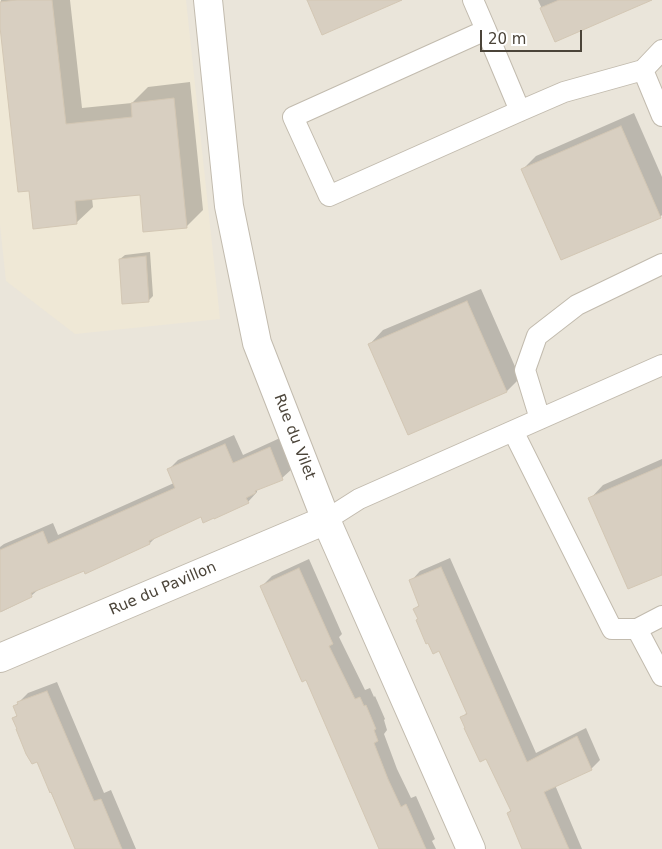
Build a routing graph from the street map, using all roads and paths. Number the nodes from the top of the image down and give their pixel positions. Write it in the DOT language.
graph roads {
  1 [pos="208,0"];
  2 [pos="473,0"];
  3 [pos="486,30"];
  4 [pos="662,50"];
  5 [pos="643,70"];
  6 [pos="520,112"];
  7 [pos="662,116"];
  8 [pos="662,264"];
  9 [pos="662,365"];
  10 [pos="540,419"];
  11 [pos="513,431"];
  12 [pos="326,520"];
  13 [pos="662,616"];
  14 [pos="637,629"];
  15 [pos="0,658"];
  16 [pos="662,676"];
  17 [pos="471,849"];
  1 -- 12 [label="street, Rue du Vilet"];
  2 -- 3 [label="lane"];
  3 -- 6 [label="lane"];
  3 -- 6 [label="lane"];
  4 -- 5 [label="lane"];
  5 -- 6 [label="lane"];
  5 -- 7 [label="lane"];
  8 -- 10 [label="lane"];
  9 -- 10 [label="lane"];
  10 -- 11 [label="lane"];
  11 -- 12 [label="lane"];
  11 -- 14 [label="lane"];
  12 -- 15 [label="street, Rue du Pavillon"];
  12 -- 17 [label="street, Rue du Vilet"];
  13 -- 14 [label="lane"];
  14 -- 16 [label="lane"];
}
